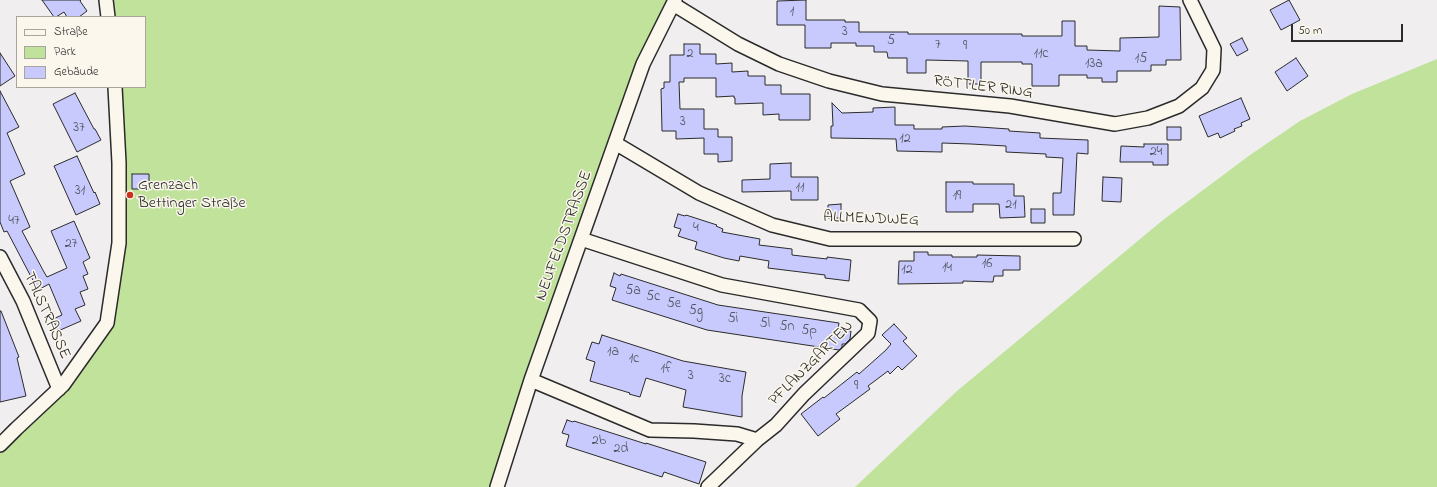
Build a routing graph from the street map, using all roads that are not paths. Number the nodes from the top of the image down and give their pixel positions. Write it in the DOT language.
graph roads {
  1 [pos="106,0"];
  2 [pos="1190,0"];
  3 [pos="674,2"];
  4 [pos="108,16"];
  5 [pos="115,88"];
  6 [pos="615,143"];
  7 [pos="581,239"];
  8 [pos="1074,239"];
  9 [pos="0,257"];
  10 [pos="532,380"];
  11 [pos="59,389"];
  12 [pos="757,440"];
  13 [pos="0,446"];
  14 [pos="497,487"];
  15 [pos="708,487"];
  1 -- 4 [label="street"];
  2 -- 3 [label="street, RÖTTLER RING"];
  3 -- 6 [label="street, NEUFELDSTRASSE"];
  5 -- 11 [label="street"];
  6 -- 7 [label="street, NEUFELDSTRASSE"];
  6 -- 8 [label="street, ALLMENDWEG"];
  7 -- 10 [label="street, NEUFELDSTRASSE"];
  7 -- 12 [label="street, PFLANZGARTEN"];
  9 -- 11 [label="street, TALSTRASSE"];
  10 -- 12 [label="street"];
  10 -- 14 [label="street, NEUFELDSTRASSE"];
  11 -- 13 [label="street"];
  12 -- 15 [label="street"];
}
